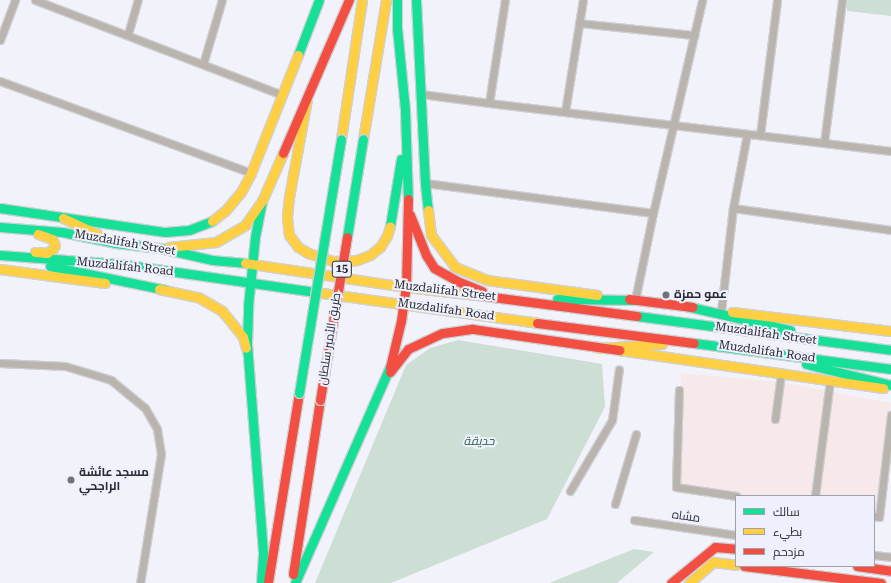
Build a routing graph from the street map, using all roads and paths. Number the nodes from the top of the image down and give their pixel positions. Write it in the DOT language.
graph roads {
  1 [pos="15,0"];
  2 [pos="35,0"];
  3 [pos="138,0"];
  4 [pos="222,0"];
  5 [pos="319,0"];
  6 [pos="349,0"];
  7 [pos="362,0"];
  8 [pos="386,0"];
  9 [pos="397,0"];
  10 [pos="416,0"];
  11 [pos="505,0"];
  12 [pos="583,0"];
  13 [pos="702,0"];
  14 [pos="778,0"];
  15 [pos="842,0"];
  16 [pos="579,23"];
  17 [pos="128,34"];
  18 [pos="694,35"];
  19 [pos="0,40"];
  20 [pos="203,64"];
  21 [pos="0,81"];
  22 [pos="421,94"];
  23 [pos="282,95"];
  24 [pos="307,99"];
  25 [pos="488,103"];
  26 [pos="565,112"];
  27 [pos="673,125"];
  28 [pos="406,132"];
  29 [pos="747,134"];
  30 [pos="760,136"];
  31 [pos="824,143"];
  32 [pos="891,151"];
  33 [pos="251,173"];
  34 [pos="425,183"];
  35 [pos="262,201"];
  36 [pos="0,208"];
  37 [pos="733,208"];
  38 [pos="408,210"];
  39 [pos="652,213"];
  40 [pos="63,218"];
  41 [pos="0,228"];
  42 [pos="891,230"];
  43 [pos="115,243"];
  44 [pos="160,248"];
  45 [pos="0,250"];
  46 [pos="0,255"];
  47 [pos="10,257"];
  48 [pos="238,263"];
  49 [pos="253,264"];
  50 [pos="0,269"];
  51 [pos="235,281"];
  52 [pos="251,283"];
  53 [pos="406,287"];
  54 [pos="421,289"];
  55 [pos="166,290"];
  56 [pos="497,297"];
  57 [pos="635,300"];
  58 [pos="402,304"];
  59 [pos="686,306"];
  60 [pos="419,307"];
  61 [pos="721,311"];
  62 [pos="891,331"];
  63 [pos="691,342"];
  64 [pos="714,346"];
  65 [pos="599,348"];
  66 [pos="871,348"];
  67 [pos="891,350"];
  68 [pos="248,354"];
  69 [pos="0,363"];
  70 [pos="619,369"];
  71 [pos="891,369"];
  72 [pos="389,373"];
  73 [pos="781,374"];
  74 [pos="830,381"];
  75 [pos="891,385"];
  76 [pos="891,389"];
  77 [pos="679,390"];
  78 [pos="891,415"];
  79 [pos="775,419"];
  80 [pos="636,434"];
  81 [pos="570,491"];
  82 [pos="814,495"];
  83 [pos="735,496"];
  84 [pos="615,504"];
  85 [pos="875,516"];
  86 [pos="634,520"];
  87 [pos="735,535"];
  88 [pos="735,550"];
  89 [pos="875,555"];
  90 [pos="891,557"];
  91 [pos="735,565"];
  92 [pos="752,567"];
  93 [pos="863,567"];
  94 [pos="891,571"];
  95 [pos="140,583"];
  96 [pos="261,583"];
  97 [pos="268,583"];
  98 [pos="292,583"];
  99 [pos="295,583"];
  100 [pos="671,583"];
  101 [pos="689,583"];
  102 [pos="881,583"];
  1 -- 19 [label="street"];
  2 -- 17 [label="street"];
  3 -- 17 [label="street"];
  4 -- 20 [label="street"];
  5 -- 23 [label="main road"];
  6 -- 24 [label="main road"];
  7 -- 97 [label="main road, طريق الأمير سلطان / 15, bridge"];
  8 -- 98 [label="main road, طريق الأمير سلطان / 15, bridge"];
  9 -- 28 [label="main road"];
  10 -- 22 [label="main road"];
  11 -- 25 [label="street"];
  12 -- 16 [label="street"];
  13 -- 18 [label="street"];
  14 -- 30 [label="street"];
  15 -- 31 [label="street"];
  16 -- 18 [label="street"];
  16 -- 26 [label="street"];
  17 -- 20 [label="street"];
  18 -- 27 [label="street"];
  20 -- 23 [label="street"];
  21 -- 33 [label="street"];
  22 -- 25 [label="street"];
  22 -- 34 [label="main road"];
  23 -- 33 [label="main road"];
  24 -- 28 [label="main road"];
  24 -- 35 [label="main road"];
  25 -- 26 [label="street"];
  26 -- 27 [label="street"];
  27 -- 29 [label="street"];
  27 -- 39 [label="street"];
  28 -- 38 [label="main road"];
  29 -- 30 [label="street"];
  29 -- 37 [label="street"];
  30 -- 31 [label="street"];
  31 -- 32 [label="street"];
  33 -- 40 [label="main road"];
  34 -- 39 [label="street"];
  34 -- 57 [label="main road"];
  35 -- 44 [label="main road"];
  35 -- 49 [label="main road"];
  36 -- 40 [label="main road"];
  37 -- 42 [label="street"];
  37 -- 61 [label="street"];
  38 -- 53 [label="main road"];
  38 -- 56 [label="main road"];
  39 -- 57 [label="street"];
  40 -- 43 [label="main road"];
  41 -- 43 [label="main road, Muzdalifah Street"];
  41 -- 45 [label="main road"];
  43 -- 44 [label="main road, Muzdalifah Street"];
  44 -- 48 [label="main road, Muzdalifah Street"];
  46 -- 47 [label="main road, Muzdalifah Road"];
  47 -- 51 [label="main road, Muzdalifah Road"];
  47 -- 55 [label="main road"];
  48 -- 49 [label="main road, Muzdalifah Street"];
  48 -- 51 [label="main road"];
  49 -- 52 [label="main road"];
  49 -- 53 [label="main road, Muzdalifah Street"];
  50 -- 55 [label="main road"];
  51 -- 52 [label="main road, Muzdalifah Road"];
  52 -- 58 [label="main road, Muzdalifah Road"];
  52 -- 68 [label="main road"];
  53 -- 54 [label="main road, Muzdalifah Street"];
  53 -- 58 [label="main road"];
  54 -- 56 [label="main road, Muzdalifah Street"];
  54 -- 60 [label="main road"];
  55 -- 68 [label="main road"];
  56 -- 57 [label="main road"];
  56 -- 66 [label="main road, Muzdalifah Street"];
  57 -- 59 [label="main road"];
  58 -- 60 [label="main road, Muzdalifah Road"];
  58 -- 72 [label="main road"];
  59 -- 61 [label="main road"];
  59 -- 66 [label="main road"];
  60 -- 63 [label="main road, Muzdalifah Road"];
  61 -- 62 [label="main road"];
  63 -- 64 [label="main road, Muzdalifah Road"];
  63 -- 65 [label="main road"];
  64 -- 71 [label="main road, Muzdalifah Road"];
  64 -- 75 [label="main road"];
  65 -- 72 [label="main road"];
  65 -- 73 [label="main road"];
  66 -- 67 [label="main road, Muzdalifah Street"];
  68 -- 96 [label="main road"];
  69 -- 95 [label="street"];
  70 -- 81 [label="street"];
  72 -- 99 [label="main road"];
  73 -- 74 [label="main road"];
  73 -- 79 [label="street"];
  74 -- 76 [label="main road"];
  74 -- 82 [label="street"];
  77 -- 83 [label="street"];
  78 -- 85 [label="street"];
  80 -- 84 [label="street"];
  86 -- 87 [label="street, مشاه"];
  88 -- 100 [label="main road"];
  89 -- 90 [label="street"];
  91 -- 101 [label="main road"];
  92 -- 102 [label="main road"];
  93 -- 94 [label="main road"];
}
